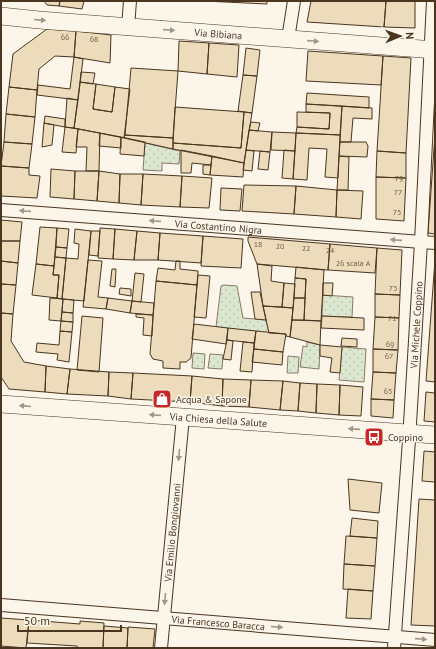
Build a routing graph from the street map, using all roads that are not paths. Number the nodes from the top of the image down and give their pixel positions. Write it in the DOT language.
graph roads {
  1 [pos="130,1"];
  2 [pos="294,1"];
  3 [pos="433,1"];
  4 [pos="1,16"];
  5 [pos="128,27"];
  6 [pos="288,39"];
  7 [pos="433,50"];
  8 [pos="1,210"];
  9 [pos="421,242"];
  10 [pos="435,243"];
  11 [pos="1,404"];
  12 [pos="183,417"];
  13 [pos="409,433"];
  14 [pos="435,435"];
  15 [pos="1,605"];
  16 [pos="163,618"];
  17 [pos="435,640"];
  18 [pos="394,643"];
  19 [pos="161,648"];
  1 -- 5 [label="street"];
  2 -- 6 [label="street"];
  3 -- 7 [label="street, Via Michele Coppino"];
  4 -- 5 [label="street, Via Bibiana, one-way"];
  5 -- 6 [label="street, Via Bibiana, one-way"];
  6 -- 7 [label="street, Via Bibiana, one-way"];
  7 -- 9 [label="street, Via Michele Coppino"];
  9 -- 8 [label="street, Via Costantino Nigra, one-way"];
  9 -- 10 [label="street, Via Costantino Nigra"];
  9 -- 13 [label="street, Via Michele Coppino"];
  12 -- 11 [label="street, Via Chiesa della Salute, one-way"];
  13 -- 12 [label="street, Via Chiesa della Salute, one-way"];
  12 -- 16 [label="street, Via Emilio Bongiovanni, one-way"];
  13 -- 14 [label="street, Via Chiesa della Salute"];
  13 -- 18 [label="street, Via Michele Coppino"];
  15 -- 16 [label="street, Via Francesco Baracca"];
  16 -- 18 [label="street, Via Francesco Baracca, one-way"];
  16 -- 19 [label="street, Via Emilio Bongiovanni"];
  18 -- 17 [label="street, Via Francesco Baracca, one-way"];
}
